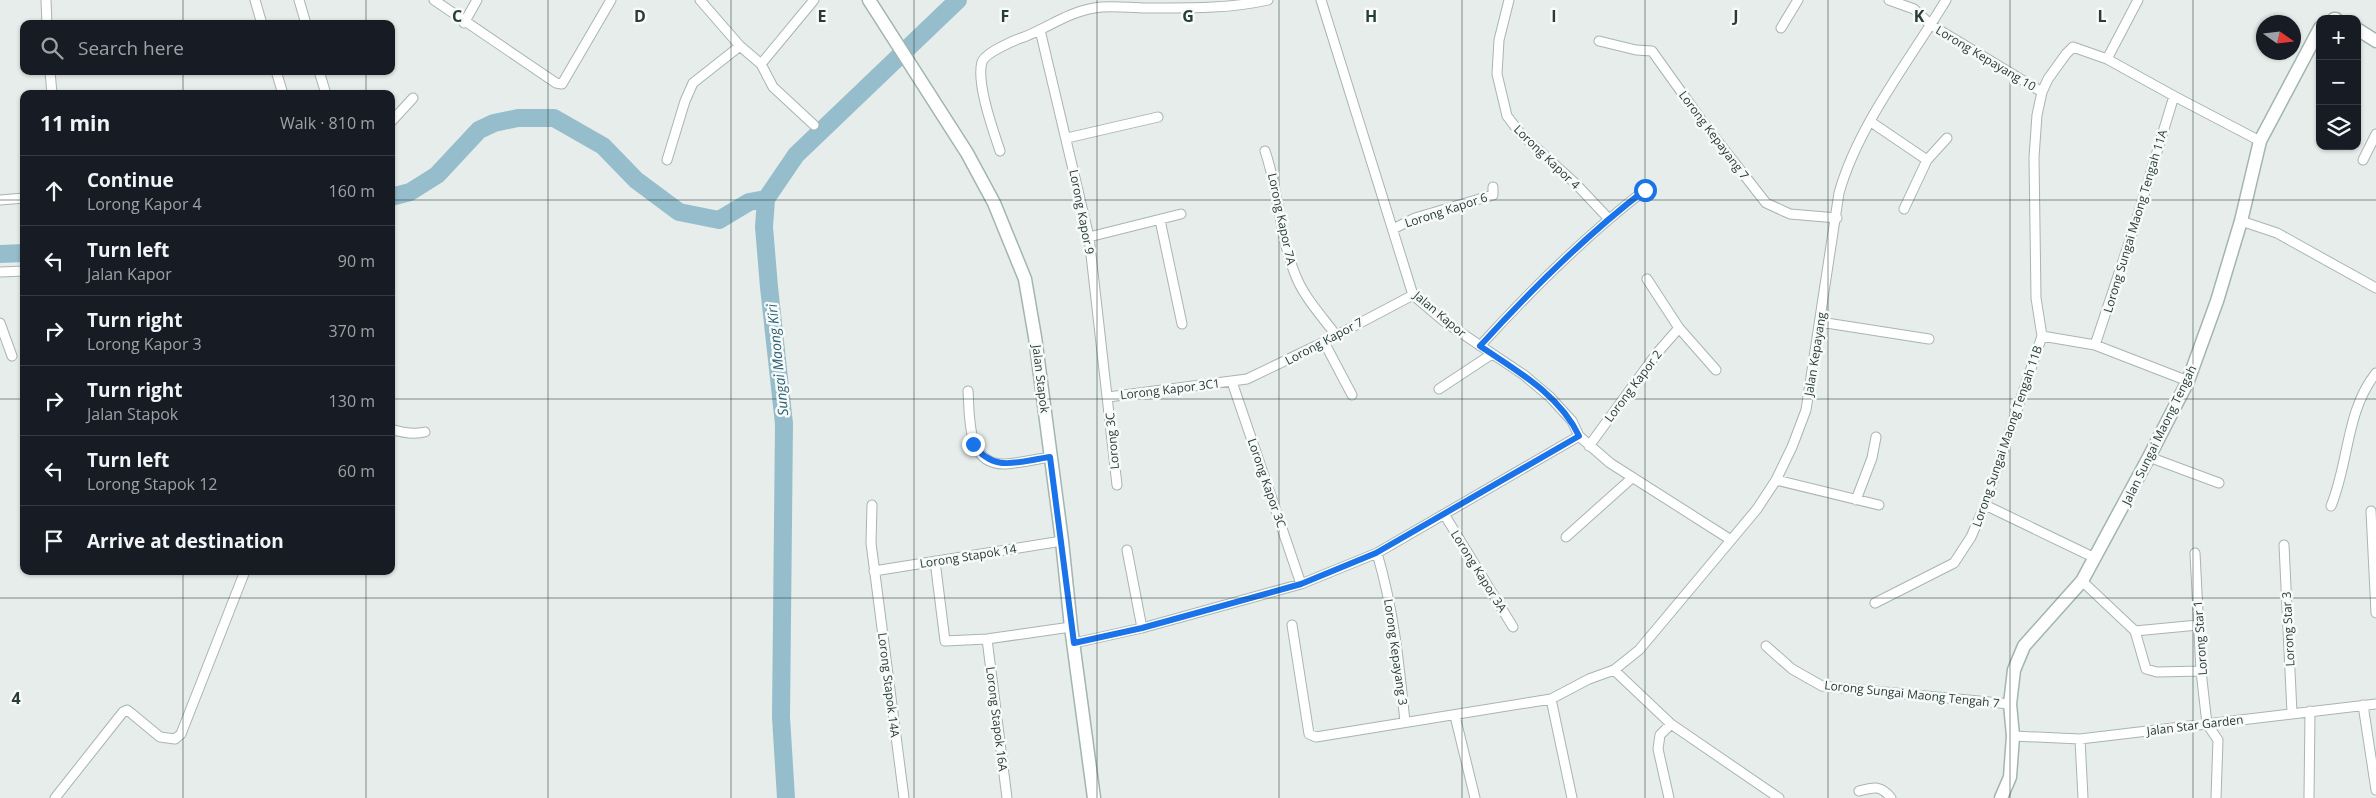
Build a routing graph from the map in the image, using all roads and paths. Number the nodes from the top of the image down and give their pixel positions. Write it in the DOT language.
graph roads {
  1 [pos="46,0"];
  2 [pos="255,0"];
  3 [pos="299,0"];
  4 [pos="434,0"];
  5 [pos="477,0"];
  6 [pos="611,0"];
  7 [pos="700,0"];
  8 [pos="814,0"];
  9 [pos="869,0"];
  10 [pos="1268,0"];
  11 [pos="1321,0"];
  12 [pos="1509,0"];
  13 [pos="1798,0"];
  14 [pos="1889,0"];
  15 [pos="1946,0"];
  16 [pos="2138,0"];
  17 [pos="1159,4"];
  18 [pos="47,20"];
  19 [pos="261,20"];
  20 [pos="305,20"];
  21 [pos="464,23"];
  22 [pos="1931,25"];
  23 [pos="1781,28"];
  24 [pos="1040,30"];
  25 [pos="2361,32"];
  26 [pos="2316,35"];
  27 [pos="1599,41"];
  28 [pos="2376,41"];
  29 [pos="740,46"];
  30 [pos="2108,59"];
  31 [pos="761,64"];
  32 [pos="50,75"];
  33 [pos="277,75"];
  34 [pos="320,75"];
  35 [pos="52,90"];
  36 [pos="282,90"];
  37 [pos="325,90"];
  38 [pos="2042,92"];
  39 [pos="2174,96"];
  40 [pos="413,98"];
  41 [pos="1158,117"];
  42 [pos="395,118"];
  43 [pos="1871,122"];
  44 [pos="814,125"];
  45 [pos="2376,134"];
  46 [pos="1067,138"];
  47 [pos="1947,138"];
  48 [pos="2260,141"];
  49 [pos="1000,151"];
  50 [pos="1266,151"];
  51 [pos="668,160"];
  52 [pos="1928,160"];
  53 [pos="2363,160"];
  54 [pos="1493,187"];
  55 [pos="1645,190"];
  56 [pos="20,198"];
  57 [pos="0,200"];
  58 [pos="1904,208"];
  59 [pos="1181,214"];
  60 [pos="1608,218"];
  61 [pos="1837,218"];
  62 [pos="1160,220"];
  63 [pos="2241,221"];
  64 [pos="1393,229"];
  65 [pos="1089,237"];
  66 [pos="20,271"];
  67 [pos="0,272"];
  68 [pos="1647,279"];
  69 [pos="2376,288"];
  70 [pos="1413,295"];
  71 [pos="1820,322"];
  72 [pos="0,323"];
  73 [pos="1182,324"];
  74 [pos="1679,328"];
  75 [pos="1335,334"];
  76 [pos="2042,336"];
  77 [pos="1929,339"];
  78 [pos="1324,342"];
  79 [pos="1480,346"];
  80 [pos="2095,346"];
  81 [pos="1492,354"];
  82 [pos="12,356"];
  83 [pos="1716,370"];
  84 [pos="2376,373"];
  85 [pos="2188,381"];
  86 [pos="1232,382"];
  87 [pos="1439,389"];
  88 [pos="968,390"];
  89 [pos="1352,394"];
  90 [pos="1108,397"];
  91 [pos="395,430"];
  92 [pos="425,432"];
  93 [pos="1579,436"];
  94 [pos="1876,437"];
  95 [pos="1588,446"];
  96 [pos="1050,457"];
  97 [pos="2150,457"];
  98 [pos="1632,478"];
  99 [pos="1776,480"];
  100 [pos="2219,483"];
  101 [pos="1117,485"];
  102 [pos="1856,500"];
  103 [pos="872,505"];
  104 [pos="1879,505"];
  105 [pos="1985,506"];
  106 [pos="2331,506"];
  107 [pos="2371,511"];
  108 [pos="1444,514"];
  109 [pos="1566,536"];
  110 [pos="1062,540"];
  111 [pos="1730,540"];
  112 [pos="2284,546"];
  113 [pos="1128,550"];
  114 [pos="1376,553"];
  115 [pos="2194,553"];
  116 [pos="2095,558"];
  117 [pos="935,561"];
  118 [pos="874,571"];
  119 [pos="243,575"];
  120 [pos="2082,581"];
  121 [pos="1301,584"];
  122 [pos="1875,602"];
  123 [pos="2376,613"];
  124 [pos="1292,625"];
  125 [pos="2198,625"];
  126 [pos="1071,627"];
  127 [pos="1513,627"];
  128 [pos="1142,628"];
  129 [pos="2135,631"];
  130 [pos="987,639"];
  131 [pos="1074,643"];
  132 [pos="1766,646"];
  133 [pos="1614,670"];
  134 [pos="2201,671"];
  135 [pos="1550,699"];
  136 [pos="2010,704"];
  137 [pos="2376,704"];
  138 [pos="2363,705"];
  139 [pos="2310,711"];
  140 [pos="2292,714"];
  141 [pos="1455,716"];
  142 [pos="1405,722"];
  143 [pos="1671,724"];
  144 [pos="2207,724"];
  145 [pos="2013,736"];
  146 [pos="2080,739"];
  147 [pos="2376,790"];
  148 [pos="1860,791"];
  149 [pos="55,798"];
  150 [pos="904,798"];
  151 [pos="1007,798"];
  152 [pos="1094,798"];
  153 [pos="1475,798"];
  154 [pos="1572,798"];
  155 [pos="1668,798"];
  156 [pos="1779,798"];
  157 [pos="1891,798"];
  158 [pos="2001,798"];
  159 [pos="2083,798"];
  160 [pos="2216,798"];
  161 [pos="2310,798"];
  1 -- 18 [label="street"];
  2 -- 19 [label="street"];
  3 -- 20 [label="street"];
  4 -- 21 [label="street"];
  5 -- 21 [label="street"];
  6 -- 21 [label="street"];
  7 -- 29 [label="street"];
  8 -- 31 [label="street"];
  9 -- 96 [label="street, Jalan Stapok"];
  10 -- 17 [label="street"];
  11 -- 64 [label="street, Jalan Kapor"];
  12 -- 60 [label="street, Lorong Kapor 4"];
  13 -- 23 [label="street"];
  14 -- 22 [label="street, Lorong Kepayang 10"];
  15 -- 22 [label="street, Jalan Kepayang"];
  16 -- 30 [label="street"];
  17 -- 24 [label="street"];
  22 -- 38 [label="street, Lorong Kepayang 10"];
  22 -- 43 [label="street, Jalan Kepayang"];
  24 -- 46 [label="street, Lorong Kapor 9"];
  24 -- 49 [label="street"];
  25 -- 28 [label="street"];
  26 -- 48 [label="street, Jalan Sungai Maong Tengah"];
  27 -- 61 [label="street, Lorong Kepayang 7"];
  29 -- 31 [label="street"];
  29 -- 51 [label="street"];
  30 -- 38 [label="street, Lorong Sungai Maong Tengah 11B"];
  30 -- 39 [label="street"];
  31 -- 44 [label="street"];
  32 -- 35 [label="street"];
  33 -- 36 [label="street"];
  34 -- 37 [label="street"];
  38 -- 76 [label="street, Lorong Sungai Maong Tengah 11B"];
  39 -- 48 [label="street"];
  39 -- 80 [label="street, Lorong Sungai Maong Tengah 11A"];
  40 -- 42 [label="street"];
  41 -- 46 [label="street"];
  43 -- 52 [label="street"];
  43 -- 61 [label="street, Jalan Kepayang"];
  45 -- 53 [label="street"];
  46 -- 65 [label="street, Lorong Kapor 9"];
  47 -- 52 [label="street"];
  48 -- 63 [label="street, Jalan Sungai Maong Tengah"];
  50 -- 75 [label="street, Lorong Kapor 7A"];
  52 -- 58 [label="street"];
  54 -- 64 [label="street, Lorong Kapor 6"];
  55 -- 60 [label="street"];
  56 -- 57 [label="street"];
  59 -- 62 [label="street"];
  60 -- 79 [label="street"];
  61 -- 71 [label="street, Jalan Kepayang"];
  62 -- 65 [label="street"];
  62 -- 73 [label="street"];
  63 -- 69 [label="street"];
  63 -- 85 [label="street, Jalan Sungai Maong Tengah"];
  64 -- 70 [label="street, Jalan Kapor"];
  65 -- 90 [label="street, Lorong Kapor 9"];
  66 -- 67 [label="street"];
  68 -- 74 [label="street"];
  70 -- 75 [label="street, Lorong Kapor 7"];
  70 -- 79 [label="street, Jalan Kapor"];
  71 -- 77 [label="street"];
  71 -- 99 [label="street, Jalan Kepayang"];
  72 -- 82 [label="street"];
  74 -- 83 [label="street"];
  74 -- 95 [label="street, Lorong Kapor 2"];
  75 -- 78 [label="street, Lorong Kapor 7"];
  76 -- 80 [label="street"];
  76 -- 105 [label="street, Lorong Sungai Maong Tengah 11B"];
  78 -- 86 [label="street, Lorong Kapor 7"];
  78 -- 89 [label="street"];
  79 -- 81 [label="street, Jalan Kapor"];
  80 -- 85 [label="street"];
  81 -- 87 [label="street"];
  81 -- 93 [label="street, Jalan Kapor"];
  84 -- 106 [label="street"];
  85 -- 97 [label="street, Jalan Sungai Maong Tengah"];
  86 -- 90 [label="street, Lorong Kapor 3C1"];
  86 -- 121 [label="street, Lorong Kapor 3C"];
  88 -- 96 [label="street"];
  90 -- 101 [label="street, Lorong 3C"];
  91 -- 92 [label="street"];
  93 -- 95 [label="street, Jalan Kapor"];
  93 -- 108 [label="street"];
  94 -- 102 [label="street"];
  95 -- 98 [label="street, Jalan Kapor"];
  96 -- 110 [label="street, Jalan Stapok"];
  97 -- 100 [label="street"];
  97 -- 116 [label="street, Jalan Sungai Maong Tengah"];
  98 -- 109 [label="street"];
  98 -- 111 [label="street, Jalan Kapor"];
  99 -- 102 [label="street"];
  99 -- 111 [label="street, Jalan Kepayang"];
  102 -- 104 [label="street"];
  103 -- 118 [label="street, Lorong Stapok 14A"];
  105 -- 116 [label="street"];
  105 -- 122 [label="street, Lorong Sungai Maong Tengah 11B"];
  107 -- 123 [label="street"];
  108 -- 114 [label="street"];
  108 -- 127 [label="street, Lorong Kapor 3A"];
  110 -- 117 [label="street, Lorong Stapok 14"];
  110 -- 126 [label="street, Jalan Stapok"];
  111 -- 133 [label="street, Jalan Kepayang"];
  112 -- 140 [label="street, Lorong Star 3"];
  113 -- 128 [label="street"];
  114 -- 121 [label="street"];
  114 -- 142 [label="street, Lorong Kepayang 3"];
  115 -- 125 [label="street, Lorong Star 1"];
  116 -- 120 [label="street, Jalan Sungai Maong Tengah"];
  117 -- 118 [label="street, Lorong Stapok 14"];
  117 -- 130 [label="street"];
  118 -- 150 [label="street, Lorong Stapok 14A"];
  119 -- 149 [label="street"];
  120 -- 129 [label="street"];
  120 -- 136 [label="street, Jalan Sungai Maong Tengah"];
  121 -- 128 [label="street"];
  124 -- 142 [label="street"];
  125 -- 129 [label="street"];
  125 -- 134 [label="street, Lorong Star 1"];
  126 -- 130 [label="street"];
  126 -- 131 [label="street, Jalan Stapok"];
  128 -- 131 [label="street"];
  129 -- 134 [label="street"];
  130 -- 151 [label="street, Lorong Stapok 16A"];
  131 -- 152 [label="street, Jalan Stapok"];
  132 -- 136 [label="street, Lorong Sungai Maong Tengah 7"];
  133 -- 135 [label="street"];
  133 -- 143 [label="street"];
  134 -- 144 [label="street, Lorong Star 1"];
  135 -- 141 [label="street"];
  135 -- 154 [label="street"];
  136 -- 145 [label="street, Jalan Sungai Maong Tengah"];
  137 -- 138 [label="street, Jalan Star Garden"];
  138 -- 139 [label="street, Jalan Star Garden"];
  138 -- 147 [label="street"];
  139 -- 140 [label="street, Jalan Star Garden"];
  139 -- 161 [label="street"];
  140 -- 144 [label="street, Jalan Star Garden"];
  141 -- 142 [label="street"];
  141 -- 153 [label="street"];
  143 -- 155 [label="street"];
  143 -- 156 [label="street"];
  144 -- 146 [label="street, Jalan Star Garden"];
  144 -- 160 [label="street"];
  145 -- 146 [label="street, Jalan Star Garden"];
  145 -- 158 [label="street, Jalan Sungai Maong Tengah"];
  146 -- 159 [label="street"];
  148 -- 157 [label="street"];
}
